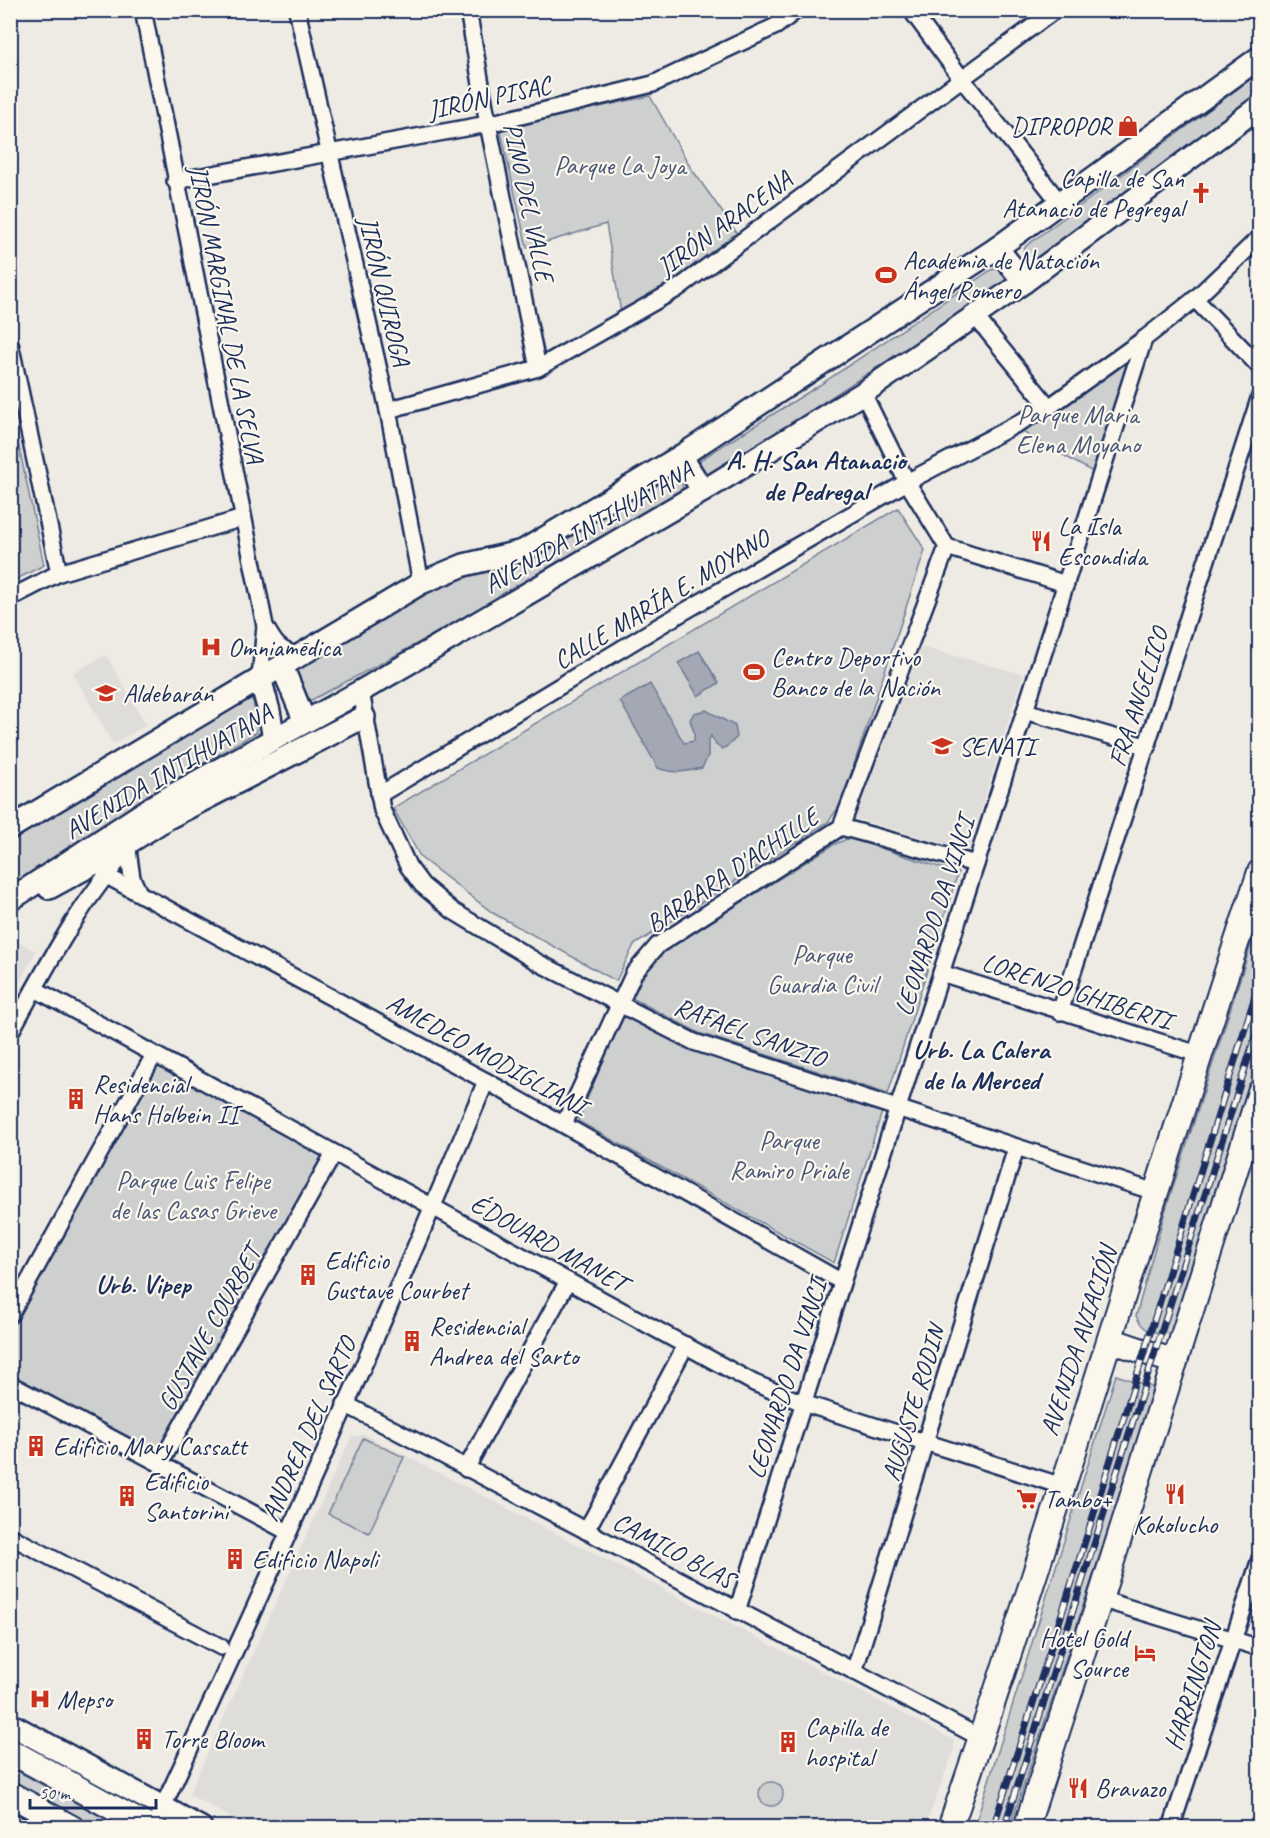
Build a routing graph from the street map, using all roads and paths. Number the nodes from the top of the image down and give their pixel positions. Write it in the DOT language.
graph roads {
  1 [pos="143,10"];
  2 [pos="297,10"];
  3 [pos="468,10"];
  4 [pos="796,10"];
  5 [pos="911,10"];
  6 [pos="1054,10"];
  7 [pos="1260,57"];
  8 [pos="962,79"];
  9 [pos="1260,106"];
  10 [pos="488,124"];
  11 [pos="329,153"];
  12 [pos="176,181"];
  13 [pos="1060,203"];
  14 [pos="1260,237"];
  15 [pos="997,248"];
  16 [pos="1024,282"];
  17 [pos="1195,299"];
  18 [pos="975,316"];
  19 [pos="1144,339"];
  20 [pos="10,343"];
  21 [pos="1260,367"];
  22 [pos="538,368"];
  23 [pos="863,393"];
  24 [pos="1260,396"];
  25 [pos="1049,407"];
  26 [pos="388,410"];
  27 [pos="681,456"];
  28 [pos="907,482"];
  29 [pos="703,491"];
  30 [pos="243,518"];
  31 [pos="947,547"];
  32 [pos="59,573"];
  33 [pos="421,583"];
  34 [pos="1066,584"];
  35 [pos="10,598"];
  36 [pos="265,626"];
  37 [pos="290,661"];
  38 [pos="260,678"];
  39 [pos="361,691"];
  40 [pos="337,704"];
  41 [pos="1025,711"];
  42 [pos="364,717"];
  43 [pos="305,722"];
  44 [pos="274,739"];
  45 [pos="1148,747"];
  46 [pos="379,795"];
  47 [pos="841,827"];
  48 [pos="10,828"];
  49 [pos="145,831"];
  50 [pos="128,850"];
  51 [pos="976,864"];
  52 [pos="1260,872"];
  53 [pos="105,874"];
  54 [pos="65,881"];
  55 [pos="138,891"];
  56 [pos="10,900"];
  57 [pos="10,906"];
  58 [pos="82,910"];
  59 [pos="941,973"];
  60 [pos="34,989"];
  61 [pos="621,1005"];
  62 [pos="1060,1012"];
  63 [pos="10,1033"];
  64 [pos="154,1054"];
  65 [pos="1198,1054"];
  66 [pos="486,1081"];
  67 [pos="1260,1092"];
  68 [pos="897,1110"];
  69 [pos="564,1124"];
  70 [pos="1016,1148"];
  71 [pos="334,1153"];
  72 [pos="1155,1192"];
  73 [pos="433,1207"];
  74 [pos="568,1281"];
  75 [pos="842,1282"];
  76 [pos="10,1315"];
  77 [pos="1110,1340"];
  78 [pos="686,1345"];
  79 [pos="1175,1362"];
  80 [pos="10,1384"];
  81 [pos="803,1403"];
  82 [pos="345,1404"];
  83 [pos="926,1443"];
  84 [pos="160,1464"];
  85 [pos="466,1469"];
  86 [pos="1062,1486"];
  87 [pos="586,1531"];
  88 [pos="288,1532"];
  89 [pos="10,1536"];
  90 [pos="1260,1559"];
  91 [pos="1100,1599"];
  92 [pos="737,1611"];
  93 [pos="1233,1640"];
  94 [pos="221,1647"];
  95 [pos="1260,1648"];
  96 [pos="854,1672"];
  97 [pos="10,1724"];
  98 [pos="981,1738"];
  99 [pos="10,1751"];
  100 [pos="10,1794"];
  101 [pos="155,1821"];
  102 [pos="10,1824"];
  103 [pos="18,1827"];
  104 [pos="72,1827"];
  105 [pos="201,1827"];
  106 [pos="950,1827"];
  107 [pos="1026,1827"];
  108 [pos="1171,1827"];
  1 -- 12 [label="street, JIRÓN MARGINAL DE LA SELVA"];
  2 -- 11 [label="street, JIRÓN QUIROGA"];
  3 -- 10 [label="street, PINO DEL VALLE"];
  4 -- 10 [label="street, JIRÓN PISAC"];
  5 -- 8 [label="street"];
  6 -- 8 [label="street, JIRÓN ARACENA"];
  7 -- 13 [label="main road, AVENIDA INTIHUATANA"];
  8 -- 13 [label="street"];
  8 -- 22 [label="street, JIRÓN ARACENA"];
  9 -- 16 [label="main road, AVENIDA INTIHUATANA"];
  10 -- 11 [label="street, JIRÓN PISAC"];
  10 -- 22 [label="street, PINO DEL VALLE"];
  11 -- 12 [label="street, JIRÓN PISAC"];
  11 -- 26 [label="street, JIRÓN QUIROGA"];
  12 -- 30 [label="street, JIRÓN MARGINAL DE LA SELVA"];
  13 -- 15 [label="main road, AVENIDA INTIHUATANA"];
  14 -- 17 [label="street, CALLE MARÍA E. MOYANO"];
  15 -- 16 [label="main road"];
  15 -- 27 [label="main road, AVENIDA INTIHUATANA"];
  16 -- 18 [label="main road, AVENIDA INTIHUATANA"];
  17 -- 19 [label="street, CALLE MARÍA E. MOYANO"];
  17 -- 21 [label="street"];
  18 -- 23 [label="main road, AVENIDA INTIHUATANA"];
  18 -- 25 [label="street"];
  19 -- 25 [label="street, CALLE MARÍA E. MOYANO"];
  19 -- 34 [label="street, LEONARDO DA VINCI"];
  20 -- 32 [label="street"];
  22 -- 26 [label="street, JIRÓN ARACENA"];
  23 -- 28 [label="street"];
  23 -- 29 [label="main road, AVENIDA INTIHUATANA"];
  24 -- 45 [label="street, FRA ANGELICO"];
  25 -- 28 [label="street, CALLE MARÍA E. MOYANO"];
  26 -- 33 [label="street, JIRÓN QUIROGA"];
  27 -- 29 [label="main road"];
  27 -- 33 [label="main road, AVENIDA INTIHUATANA"];
  28 -- 31 [label="street"];
  28 -- 46 [label="street, CALLE MARÍA E. MOYANO"];
  29 -- 39 [label="main road, AVENIDA INTIHUATANA"];
  30 -- 32 [label="street"];
  30 -- 36 [label="street, JIRÓN MARGINAL DE LA SELVA"];
  31 -- 34 [label="street"];
  31 -- 47 [label="street, BARBARA D'ACHILLE"];
  32 -- 35 [label="street"];
  33 -- 37 [label="main road, AVENIDA INTIHUATANA"];
  34 -- 41 [label="street, LEONARDO DA VINCI"];
  36 -- 37 [label="street, JIRÓN MARGINAL DE LA SELVA"];
  36 -- 38 [label="street, JIRÓN MARGINAL DE LA SELVA"];
  37 -- 38 [label="main road, AVENIDA INTIHUATANA"];
  37 -- 43 [label="main road"];
  38 -- 44 [label="main road"];
  38 -- 48 [label="main road, AVENIDA INTIHUATANA"];
  39 -- 40 [label="main road, AVENIDA INTIHUATANA"];
  39 -- 42 [label="street, RAFAEL SANZIO"];
  40 -- 42 [label="street"];
  40 -- 43 [label="main road, AVENIDA INTIHUATANA"];
  41 -- 45 [label="street"];
  41 -- 51 [label="street, LEONARDO DA VINCI"];
  42 -- 46 [label="street, RAFAEL SANZIO"];
  42 -- 49 [label="main road"];
  43 -- 44 [label="main road, AVENIDA INTIHUATANA"];
  44 -- 56 [label="main road, AVENIDA INTIHUATANA"];
  45 -- 62 [label="street, FRA ANGELICO"];
  46 -- 61 [label="street, RAFAEL SANZIO"];
  47 -- 51 [label="street"];
  47 -- 61 [label="street, BARBARA D'ACHILLE"];
  49 -- 50 [label="street"];
  49 -- 54 [label="main road"];
  50 -- 53 [label="street"];
  50 -- 55 [label="street"];
  51 -- 59 [label="street, LEONARDO DA VINCI"];
  52 -- 65 [label="main road, AVENIDA AVIACIÓN"];
  53 -- 54 [label="street"];
  53 -- 55 [label="street, AMEDEO MODIGLIANI"];
  53 -- 58 [label="street"];
  54 -- 57 [label="main road"];
  54 -- 58 [label="street"];
  55 -- 66 [label="street, AMEDEO MODIGLIANI"];
  58 -- 60 [label="street"];
  59 -- 62 [label="street, LORENZO GHIBERTI"];
  59 -- 68 [label="street, LEONARDO DA VINCI"];
  60 -- 63 [label="street"];
  60 -- 64 [label="street, ÉDOUARD MANET"];
  61 -- 68 [label="street, RAFAEL SANZIO"];
  61 -- 69 [label="street, BARBARA D'ACHILLE"];
  62 -- 65 [label="street, LORENZO GHIBERTI"];
  64 -- 71 [label="street, ÉDOUARD MANET"];
  64 -- 76 [label="street"];
  65 -- 72 [label="main road, AVENIDA AVIACIÓN"];
  66 -- 69 [label="street, AMEDEO MODIGLIANI"];
  66 -- 73 [label="street, ANDREA DEL SARTO"];
  67 -- 79 [label="main road"];
  68 -- 70 [label="street, RAFAEL SANZIO"];
  68 -- 75 [label="street, LEONARDO DA VINCI"];
  69 -- 75 [label="street, AMEDEO MODIGLIANI"];
  70 -- 72 [label="street, RAFAEL SANZIO"];
  70 -- 83 [label="street, AUGUSTE RODIN"];
  71 -- 73 [label="street, ÉDOUARD MANET"];
  71 -- 84 [label="street, GUSTAVE COURBET"];
  72 -- 77 [label="main road, AVENIDA AVIACIÓN"];
  73 -- 74 [label="street, ÉDOUARD MANET"];
  73 -- 82 [label="street, ANDREA DEL SARTO"];
  74 -- 78 [label="street, ÉDOUARD MANET"];
  74 -- 85 [label="street"];
  75 -- 81 [label="street, LEONARDO DA VINCI"];
  77 -- 79 [label="main road"];
  77 -- 86 [label="main road, AVENIDA AVIACIÓN"];
  78 -- 81 [label="street, ÉDOUARD MANET"];
  78 -- 87 [label="street"];
  79 -- 91 [label="main road"];
  80 -- 84 [label="street"];
  81 -- 83 [label="street, ÉDOUARD MANET"];
  81 -- 92 [label="street, LEONARDO DA VINCI"];
  82 -- 85 [label="street, CAMILO BLAS"];
  82 -- 88 [label="street, ANDREA DEL SARTO"];
  83 -- 86 [label="street, ÉDOUARD MANET"];
  83 -- 96 [label="street, AUGUSTE RODIN"];
  84 -- 88 [label="street"];
  85 -- 87 [label="street, CAMILO BLAS"];
  86 -- 98 [label="main road, AVENIDA AVIACIÓN"];
  87 -- 92 [label="street, CAMILO BLAS"];
  88 -- 101 [label="street, ANDREA DEL SARTO"];
  89 -- 94 [label="street"];
  90 -- 93 [label="street, HARRINGTON"];
  91 -- 93 [label="street"];
  91 -- 107 [label="main road"];
  92 -- 96 [label="street, CAMILO BLAS"];
  93 -- 95 [label="street"];
  93 -- 108 [label="street, HARRINGTON"];
  96 -- 98 [label="street, CAMILO BLAS"];
  97 -- 101 [label="main road"];
  98 -- 106 [label="main road, AVENIDA AVIACIÓN"];
  99 -- 101 [label="main road"];
  100 -- 104 [label="main road"];
  101 -- 105 [label="main road"];
  102 -- 103 [label="main road"];
}
